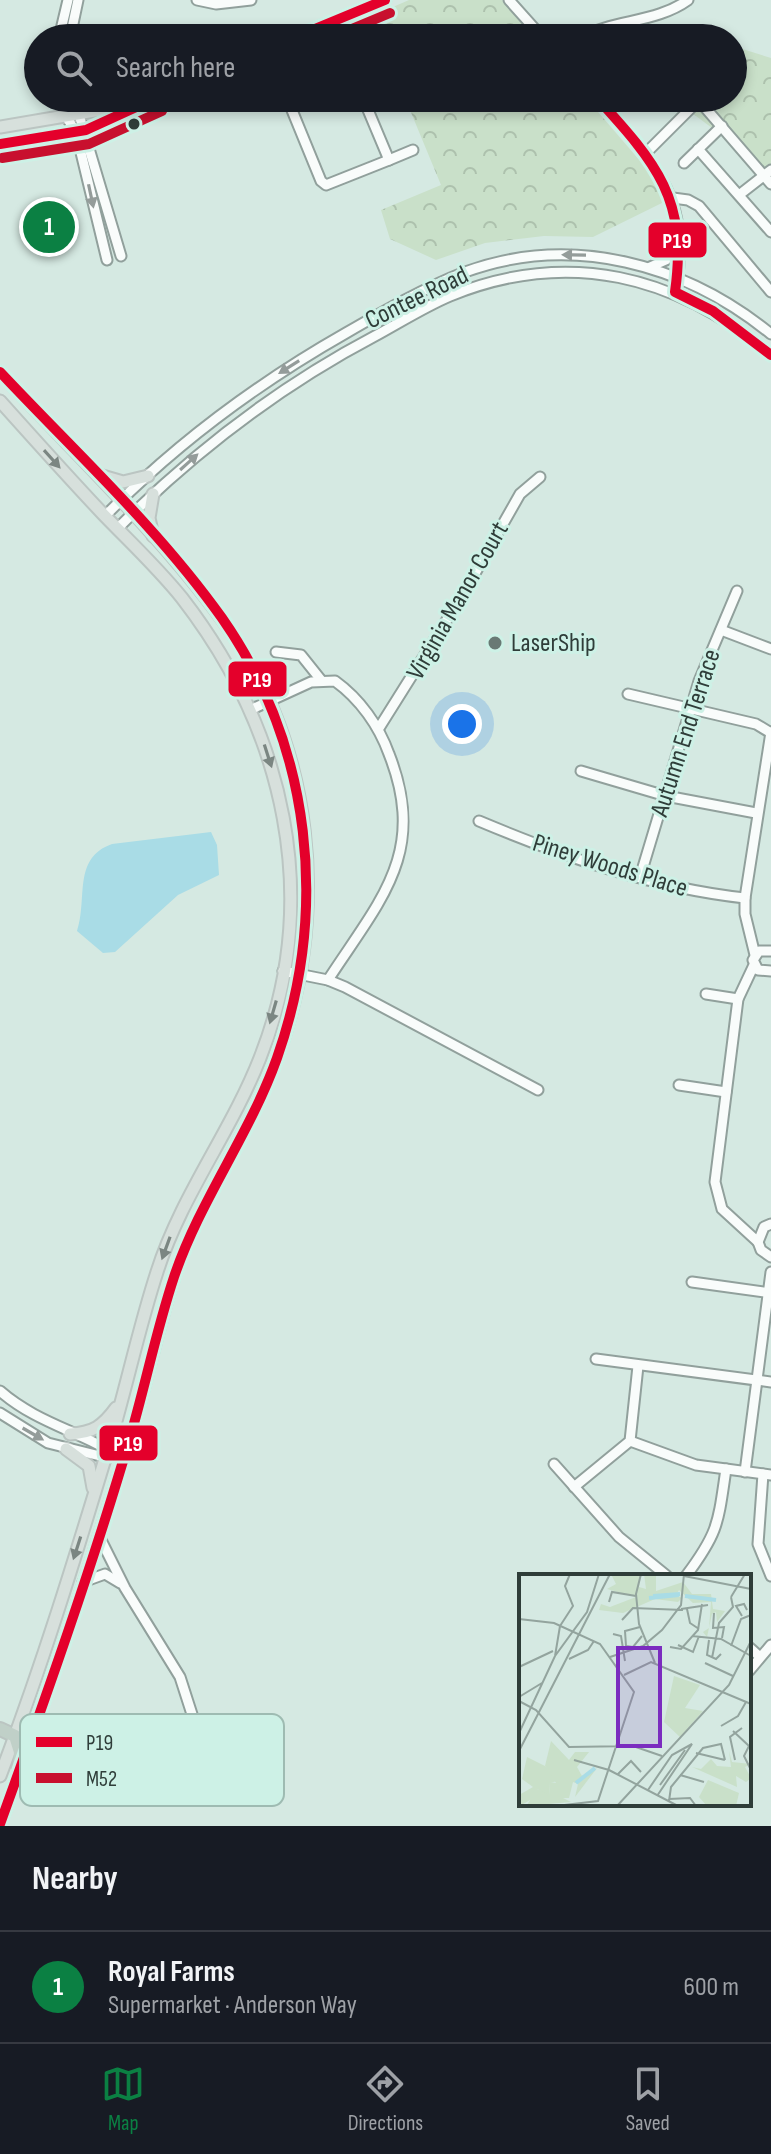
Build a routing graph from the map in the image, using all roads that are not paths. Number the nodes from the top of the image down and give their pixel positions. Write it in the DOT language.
graph roads {
  1 [pos="68,0"];
  2 [pos="78,0"];
  3 [pos="197,0"];
  4 [pos="251,0"];
  5 [pos="385,0"];
  6 [pos="509,0"];
  7 [pos="688,0"];
  8 [pos="331,22"];
  9 [pos="62,24"];
  10 [pos="73,24"];
  11 [pos="326,24"];
  12 [pos="530,24"];
  13 [pos="613,24"];
  14 [pos="71,112"];
  15 [pos="73,112"];
  16 [pos="92,112"];
  17 [pos="124,112"];
  18 [pos="293,112"];
  19 [pos="369,112"];
  20 [pos="610,112"];
  21 [pos="687,112"];
  22 [pos="709,112"];
  23 [pos="73,116"];
  24 [pos="4,124"];
  25 [pos="722,126"];
  26 [pos="81,131"];
  27 [pos="0,144"];
  28 [pos="698,149"];
  29 [pos="413,150"];
  30 [pos="647,152"];
  31 [pos="389,160"];
  32 [pos="684,163"];
  33 [pos="769,176"];
  34 [pos="739,195"];
  35 [pos="673,198"];
  36 [pos="109,219"];
  37 [pos="96,223"];
  38 [pos="771,232"];
  39 [pos="680,236"];
  40 [pos="121,256"];
  41 [pos="107,260"];
  42 [pos="650,267"];
  43 [pos="678,276"];
  44 [pos="675,292"];
  45 [pos="771,292"];
  46 [pos="771,334"];
  47 [pos="771,355"];
  48 [pos="0,372"];
  49 [pos="0,401"];
  50 [pos="92,472"];
  51 [pos="148,476"];
  52 [pos="540,477"];
  53 [pos="153,494"];
  54 [pos="120,501"];
  55 [pos="131,514"];
  56 [pos="105,516"];
  57 [pos="118,528"];
  58 [pos="155,540"];
  59 [pos="737,591"];
  60 [pos="721,630"];
  61 [pos="771,649"];
  62 [pos="276,652"];
  63 [pos="321,680"];
  64 [pos="628,694"];
  65 [pos="270,701"];
  66 [pos="252,709"];
  67 [pos="690,711"];
  68 [pos="379,728"];
  69 [pos="771,732"];
  70 [pos="581,771"];
  71 [pos="666,796"];
  72 [pos="756,813"];
  73 [pos="479,821"];
  74 [pos="640,877"];
  75 [pos="745,898"];
  76 [pos="760,952"];
  77 [pos="283,971"];
  78 [pos="767,972"];
  79 [pos="300,975"];
  80 [pos="750,979"];
  81 [pos="328,980"];
  82 [pos="706,994"];
  83 [pos="738,999"];
  84 [pos="679,1085"];
  85 [pos="538,1090"];
  86 [pos="726,1092"];
  87 [pos="767,1227"];
  88 [pos="750,1232"];
  89 [pos="758,1242"];
  90 [pos="769,1256"];
  91 [pos="771,1271"];
  92 [pos="692,1282"];
  93 [pos="770,1293"];
  94 [pos="596,1359"];
  95 [pos="638,1366"];
  96 [pos="757,1381"];
  97 [pos="771,1382"];
  98 [pos="0,1391"];
  99 [pos="119,1404"];
  100 [pos="1,1414"];
  101 [pos="70,1434"];
  102 [pos="630,1441"];
  103 [pos="66,1449"];
  104 [pos="107,1453"];
  105 [pos="124,1460"];
  106 [pos="554,1464"];
  107 [pos="726,1469"];
  108 [pos="745,1472"];
  109 [pos="767,1475"];
  110 [pos="574,1487"];
  111 [pos="92,1500"];
  112 [pos="99,1536"];
  113 [pos="665,1574"];
  114 [pos="687,1574"];
  115 [pos="771,1576"];
  116 [pos="83,1582"];
  117 [pos="125,1588"];
  118 [pos="771,1645"];
  119 [pos="751,1649"];
  120 [pos="760,1657"];
  121 [pos="751,1668"];
  122 [pos="22,1714"];
  123 [pos="38,1714"];
  124 [pos="192,1714"];
  125 [pos="20,1721"];
  126 [pos="0,1729"];
  127 [pos="15,1736"];
  128 [pos="20,1766"];
  129 [pos="19,1769"];
  130 [pos="0,1776"];
  131 [pos="1,1822"];
  1 -- 9 [label="street"];
  2 -- 10 [label="street"];
  3 -- 4 [label="street"];
  5 -- 8 [label="main road"];
  6 -- 12 [label="street"];
  7 -- 13 [label="street"];
  8 -- 11 [label="main road"];
  14 -- 23 [label="street"];
  15 -- 23 [label="street"];
  16 -- 23 [label="main road"];
  17 -- 26 [label="main road"];
  18 -- 31 [label="street"];
  19 -- 31 [label="street"];
  20 -- 30 [label="street"];
  21 -- 30 [label="street"];
  22 -- 25 [label="street"];
  23 -- 24 [label="main road"];
  23 -- 26 [label="street"];
  25 -- 28 [label="street"];
  25 -- 33 [label="street"];
  26 -- 27 [label="main road"];
  26 -- 36 [label="street"];
  26 -- 37 [label="street, one-way"];
  28 -- 32 [label="street"];
  28 -- 34 [label="street"];
  29 -- 31 [label="street"];
  30 -- 35 [label="street"];
  33 -- 34 [label="street"];
  34 -- 38 [label="street"];
  35 -- 39 [label="street"];
  35 -- 45 [label="street"];
  36 -- 37 [label="street"];
  36 -- 40 [label="street"];
  37 -- 41 [label="street"];
  39 -- 42 [label="street"];
  39 -- 43 [label="street"];
  42 -- 43 [label="street, Contee Road"];
  42 -- 51 [label="street, Contee Road, one-way"];
  43 -- 44 [label="street"];
  43 -- 46 [label="street, Contee Road"];
  44 -- 47 [label="street, Contee Road"];
  53 -- 44 [label="street, Contee Road, one-way"];
  48 -- 50 [label="main road"];
  49 -- 56 [label="main road, one-way"];
  50 -- 51 [label="main road"];
  50 -- 54 [label="main road"];
  51 -- 54 [label="street, Contee Road"];
  52 -- 68 [label="street, Virginia Manor Court"];
  53 -- 55 [label="street, Contee Road"];
  53 -- 58 [label="main road"];
  54 -- 55 [label="main road"];
  54 -- 56 [label="street, Contee Road"];
  55 -- 57 [label="street, Contee Road"];
  55 -- 58 [label="main road"];
  56 -- 57 [label="main road"];
  57 -- 66 [label="main road"];
  58 -- 65 [label="main road"];
  59 -- 60 [label="street, Autumn End Terrace"];
  60 -- 61 [label="street"];
  60 -- 67 [label="street, Autumn End Terrace"];
  62 -- 63 [label="street"];
  63 -- 65 [label="street"];
  63 -- 68 [label="street"];
  64 -- 67 [label="street"];
  65 -- 66 [label="street"];
  65 -- 79 [label="main road"];
  66 -- 77 [label="main road, one-way"];
  67 -- 69 [label="street"];
  67 -- 71 [label="street, Autumn End Terrace"];
  68 -- 81 [label="street"];
  69 -- 72 [label="street"];
  70 -- 71 [label="street"];
  71 -- 72 [label="street"];
  71 -- 74 [label="street, Autumn End Terrace"];
  72 -- 75 [label="street"];
  73 -- 74 [label="street, Piney Woods Place"];
  74 -- 75 [label="street, Piney Woods Place"];
  75 -- 76 [label="street"];
  76 -- 78 [label="street"];
  76 -- 80 [label="street"];
  77 -- 79 [label="street"];
  77 -- 99 [label="main road, one-way"];
  78 -- 80 [label="street"];
  79 -- 81 [label="street"];
  79 -- 105 [label="main road"];
  80 -- 83 [label="street"];
  81 -- 85 [label="street"];
  82 -- 83 [label="street"];
  83 -- 86 [label="street"];
  84 -- 86 [label="street"];
  86 -- 88 [label="street"];
  87 -- 88 [label="street"];
  87 -- 89 [label="street"];
  88 -- 89 [label="street"];
  89 -- 90 [label="street"];
  90 -- 91 [label="street"];
  91 -- 93 [label="street"];
  92 -- 93 [label="street"];
  93 -- 96 [label="street"];
  94 -- 95 [label="street"];
  95 -- 96 [label="street"];
  95 -- 102 [label="street"];
  96 -- 97 [label="street"];
  96 -- 108 [label="street"];
  98 -- 101 [label="street"];
  99 -- 101 [label="main road"];
  99 -- 104 [label="main road"];
  100 -- 103 [label="street, one-way"];
  101 -- 104 [label="street"];
  102 -- 107 [label="street"];
  102 -- 110 [label="street"];
  103 -- 104 [label="street"];
  103 -- 111 [label="main road"];
  104 -- 105 [label="street"];
  104 -- 111 [label="main road"];
  105 -- 112 [label="main road"];
  106 -- 110 [label="street"];
  107 -- 108 [label="street"];
  107 -- 114 [label="street"];
  108 -- 109 [label="street"];
  109 -- 115 [label="street"];
  110 -- 113 [label="street"];
  111 -- 122 [label="main road, one-way"];
  112 -- 116 [label="main road"];
  112 -- 117 [label="street"];
  116 -- 117 [label="street"];
  116 -- 123 [label="main road"];
  117 -- 124 [label="street"];
  118 -- 120 [label="street"];
  119 -- 120 [label="street"];
  120 -- 121 [label="street"];
  125 -- 127 [label="main road, one-way"];
  126 -- 127 [label="highway"];
  127 -- 129 [label="highway"];
  127 -- 130 [label="main road"];
  128 -- 129 [label="main road"];
  129 -- 131 [label="main road"];
}
